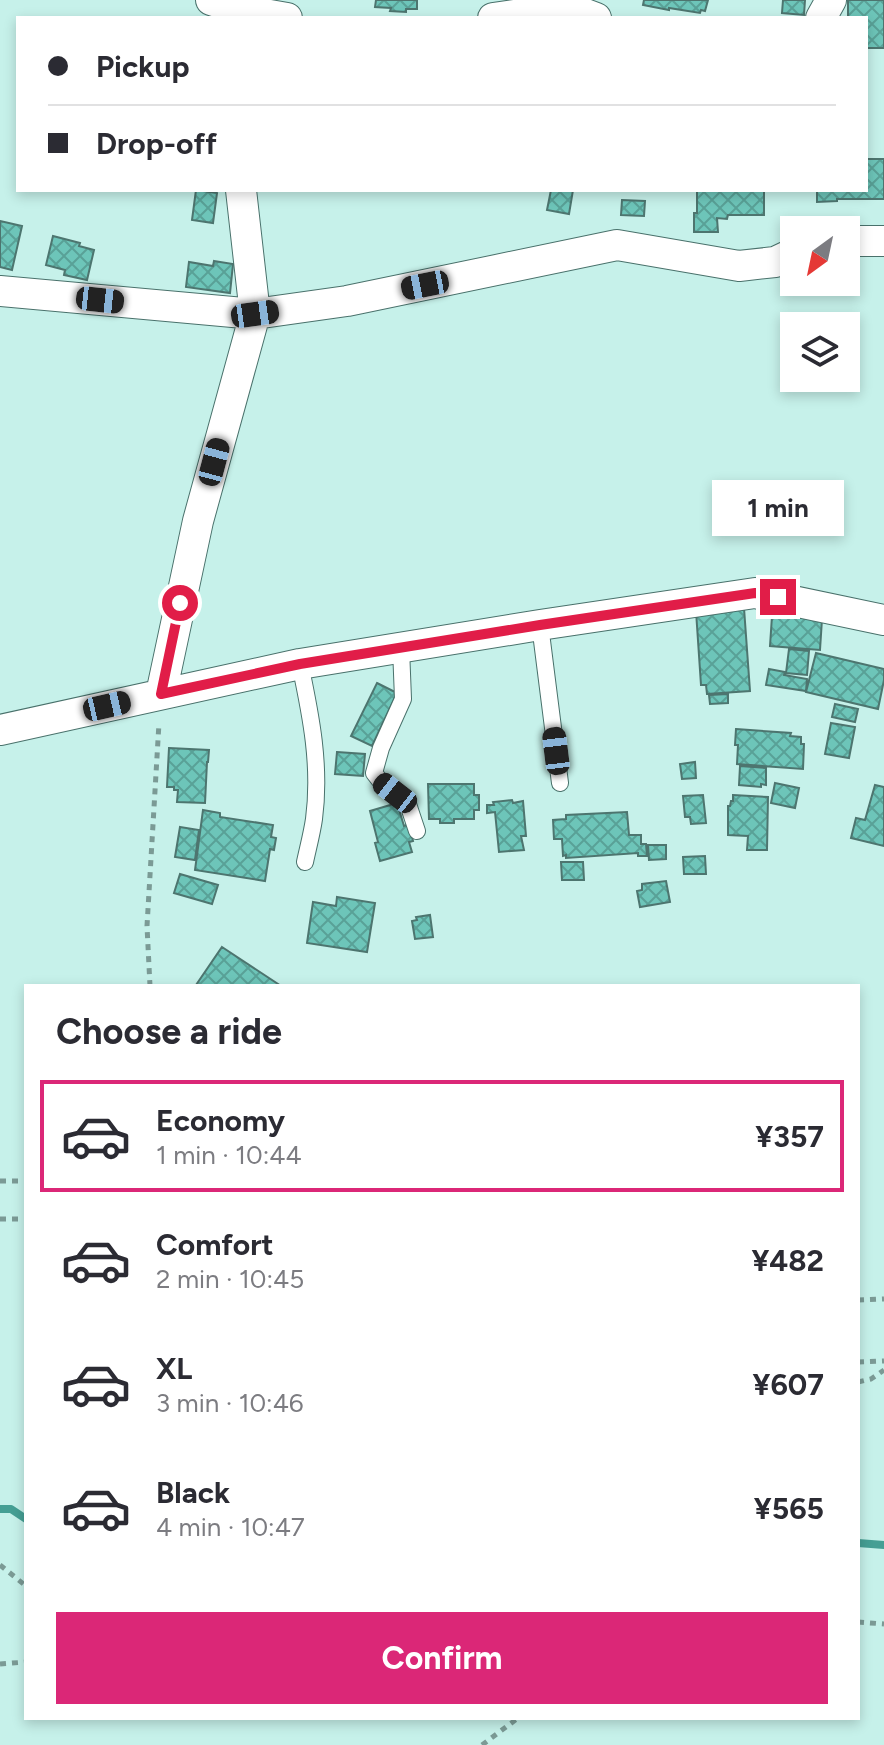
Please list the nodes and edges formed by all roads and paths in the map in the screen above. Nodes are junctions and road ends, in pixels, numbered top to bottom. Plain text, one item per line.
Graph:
1 (211, 0) edge
2 (241, 9) edge
3 (578, 9) edge
4 (277, 16) edge
5 (507, 16) edge
6 (241, 192) edge
7 (860, 241) edge
8 (884, 241) edge
9 (780, 260) edge
10 (0, 291) edge
11 (255, 314) junction
12 (884, 620) edge
13 (540, 625) junction
14 (401, 648) junction
15 (300, 664) junction
16 (161, 694) junction
17 (0, 730) edge
18 (560, 783) dead end
19 (417, 831) dead end
20 (305, 862) dead end
21 (150, 984) edge
22 (0, 1181) edge
23 (24, 1181) edge
24 (0, 1219) edge
25 (24, 1219) edge
26 (884, 1299) edge
27 (860, 1300) edge
28 (884, 1361) edge
29 (860, 1362) edge
30 (884, 1370) edge
31 (860, 1382) edge
32 (0, 1565) edge
33 (24, 1584) edge
34 (860, 1622) edge
35 (884, 1624) edge
36 (24, 1662) edge
37 (0, 1664) edge
38 (515, 1720) edge
39 (482, 1745) edge

1 - 2 street
2 - 4 street
3 - 5 street
6 - 11 street
7 - 8 street
9 - 11 street
10 - 11 street
11 - 16 street
12 - 13 street
13 - 14 street
13 - 18 lane
14 - 15 street
14 - 19 lane
15 - 16 street
15 - 20 lane
16 - 17 street
16 - 21 path
22 - 23 path
24 - 25 path
26 - 27 path
28 - 29 path
30 - 31 path
32 - 33 path
34 - 35 path
36 - 37 path
38 - 39 path

